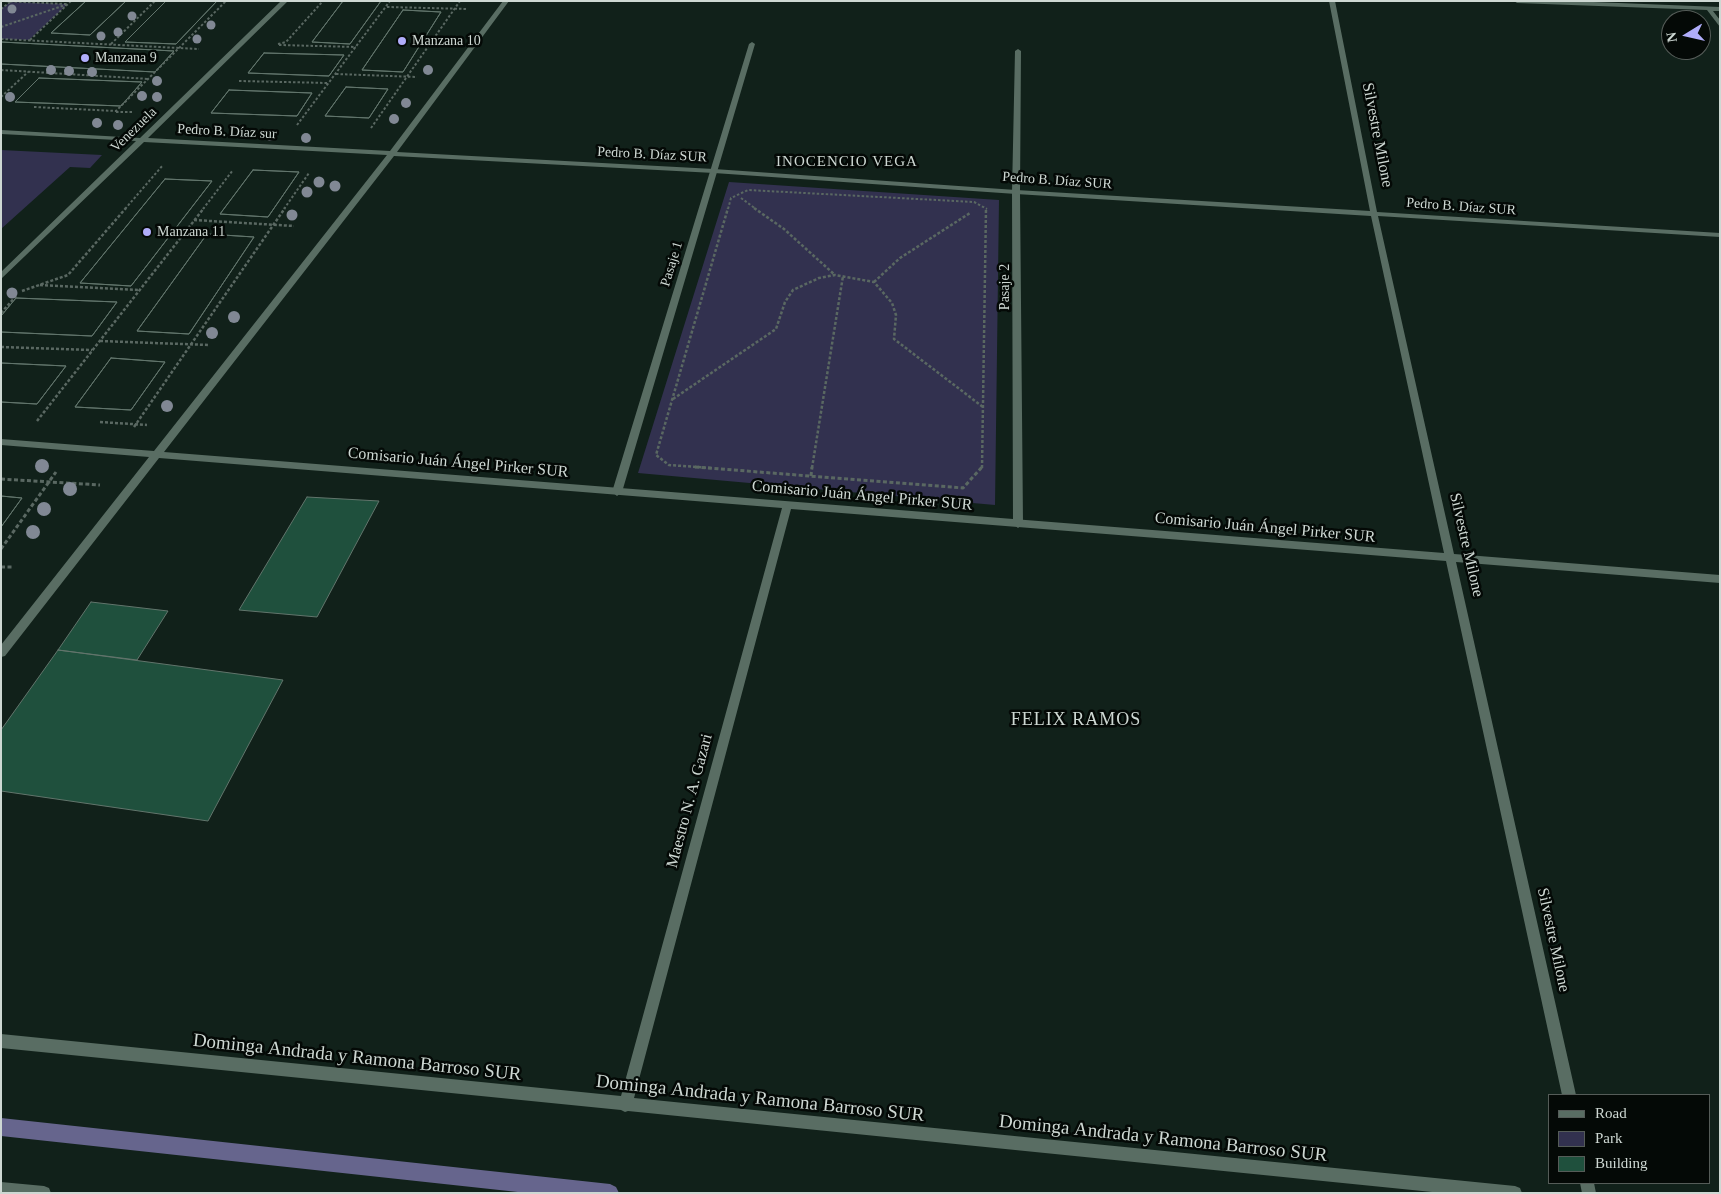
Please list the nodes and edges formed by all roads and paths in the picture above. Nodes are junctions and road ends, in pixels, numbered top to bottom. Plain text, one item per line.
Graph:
1 (72, 1) edge
2 (154, 1) edge
3 (226, 1) edge
4 (285, 1) edge
5 (390, 1) edge
6 (460, 1) edge
7 (506, 1) edge
8 (1332, 1) edge
9 (1517, 1) edge
10 (1, 2) edge
11 (10, 2) edge
12 (68, 4) junction
13 (386, 7) junction
14 (455, 8) junction
15 (1, 9) edge
16 (468, 9) dead end
17 (1709, 9) junction
18 (1720, 10) edge
19 (1720, 25) edge
20 (1, 26) edge
21 (1, 39) edge
22 (29, 40) junction
23 (752, 44) dead end
24 (110, 45) junction
25 (273, 45) dead end
26 (356, 47) junction
27 (179, 48) junction
28 (200, 49) dead end
29 (1018, 51) dead end
30 (1, 70) edge
31 (28, 72) junction
32 (336, 74) junction
33 (407, 77) junction
34 (149, 78) junction
35 (448, 78) junction
36 (204, 80) junction
37 (329, 83) junction
38 (1, 97) edge
39 (30, 107) dead end
40 (1, 132) edge
41 (141, 141) junction
42 (182, 143) junction
43 (251, 146) junction
44 (280, 147) junction
45 (324, 150) junction
46 (354, 151) junction
47 (392, 153) junction
48 (714, 171) junction
49 (1016, 192) junction
50 (737, 195) junction
51 (982, 206) junction
52 (1374, 214) junction
53 (193, 220) junction
54 (274, 224) junction
55 (294, 226) dead end
56 (1720, 235) edge
57 (835, 275) junction
58 (843, 276) junction
59 (1, 277) edge
60 (874, 282) junction
61 (37, 285) junction
62 (140, 290) junction
63 (1, 312) edge
64 (100, 340) junction
65 (189, 345) junction
66 (240, 346) junction
67 (1, 347) edge
68 (92, 350) junction
69 (672, 400) junction
70 (984, 407) junction
71 (1, 442) edge
72 (20, 443) junction
73 (74, 447) junction
74 (118, 450) junction
75 (157, 453) junction
76 (811, 476) junction
77 (1, 479) edge
78 (49, 482) junction
79 (130, 487) junction
80 (617, 492) junction
81 (787, 505) junction
82 (1018, 524) junction
83 (1, 549) edge
84 (1452, 558) junction
85 (1, 567) edge
86 (13, 567) dead end
87 (1720, 579) edge
88 (1, 653) edge
89 (1, 1041) edge
90 (1568, 1094) edge
91 (625, 1105) junction
92 (1, 1188) edge
93 (44, 1193) edge
94 (1515, 1193) edge

1 - 12 path
2 - 24 path
3 - 27 path
4 - 36 street, Venezuela
5 - 13 path
6 - 14 path
7 - 35 street
8 - 52 street, Silvestre Milone
9 - 17 street
10 - 11 path
11 - 12 path
11 - 15 path
12 - 20 path
12 - 22 path
13 - 14 path
13 - 26 path
14 - 16 path
14 - 33 path
17 - 18 street
17 - 19 street
21 - 22 path
22 - 24 path
23 - 48 street, Pasaje 1
24 - 27 path
25 - 26 path
26 - 32 path
27 - 28 path
27 - 34 path
29 - 49 street, Pasaje 2
30 - 31 path
31 - 34 path
31 - 38 path
32 - 33 path
32 - 37 path
33 - 35 path
33 - 46 path
34 - 39 path
35 - 47 street
36 - 37 path
36 - 41 street, Venezuela
37 - 44 path
40 - 41 street, Pedro B. Díaz sur
41 - 42 street, Pedro B. Díaz sur
41 - 59 street, Venezuela
42 - 43 street, Pedro B. Díaz sur
42 - 61 path
43 - 44 street, Pedro B. Díaz sur
43 - 53 path
44 - 45 street, Pedro B. Díaz sur
45 - 46 street, Pedro B. Díaz sur
45 - 54 path
46 - 47 street, Pedro B. Díaz sur
47 - 48 street, Pedro B. Díaz SUR
47 - 66 street
48 - 49 street, Pedro B. Díaz SUR
48 - 80 street, Pasaje 1
49 - 52 street, Pedro B. Díaz SUR
49 - 82 street, Pasaje 2
50 - 51 path
50 - 57 path
50 - 69 path
51 - 60 path
51 - 70 path
52 - 56 street, Pedro B. Díaz SUR
52 - 84 street, Silvestre Milone
53 - 54 path
53 - 62 path
54 - 55 path
54 - 65 path
57 - 58 path
57 - 69 path
58 - 60 path
58 - 76 path
60 - 70 path
61 - 62 path
61 - 63 path
62 - 64 path
64 - 65 path
64 - 68 path
65 - 66 path
65 - 74 path
66 - 75 street
67 - 68 path
68 - 72 path
69 - 76 path
70 - 76 path
71 - 72 street, Comisario Juán Ángel Pirker SUR
72 - 73 street, Comisario Juán Ángel Pirker SUR
73 - 74 street, Comisario Juán Ángel Pirker SUR
73 - 78 path
74 - 75 street, Comisario Juán Ángel Pirker SUR
75 - 79 street
75 - 80 street, Comisario Juán Ángel Pirker SUR
77 - 78 path
78 - 79 path
78 - 83 path
79 - 88 street
80 - 81 street, Comisario Juán Ángel Pirker SUR
81 - 82 street, Comisario Juán Ángel Pirker SUR
81 - 91 street, Maestro N. A. Gazari
82 - 84 street, Comisario Juán Ángel Pirker SUR
84 - 87 street, Comisario Juán Ángel Pirker SUR
84 - 90 street, Silvestre Milone
85 - 86 path
89 - 91 street, Dominga Andrada y Ramona Barroso SUR
91 - 94 street, Dominga Andrada y Ramona Barroso SUR
92 - 93 street

